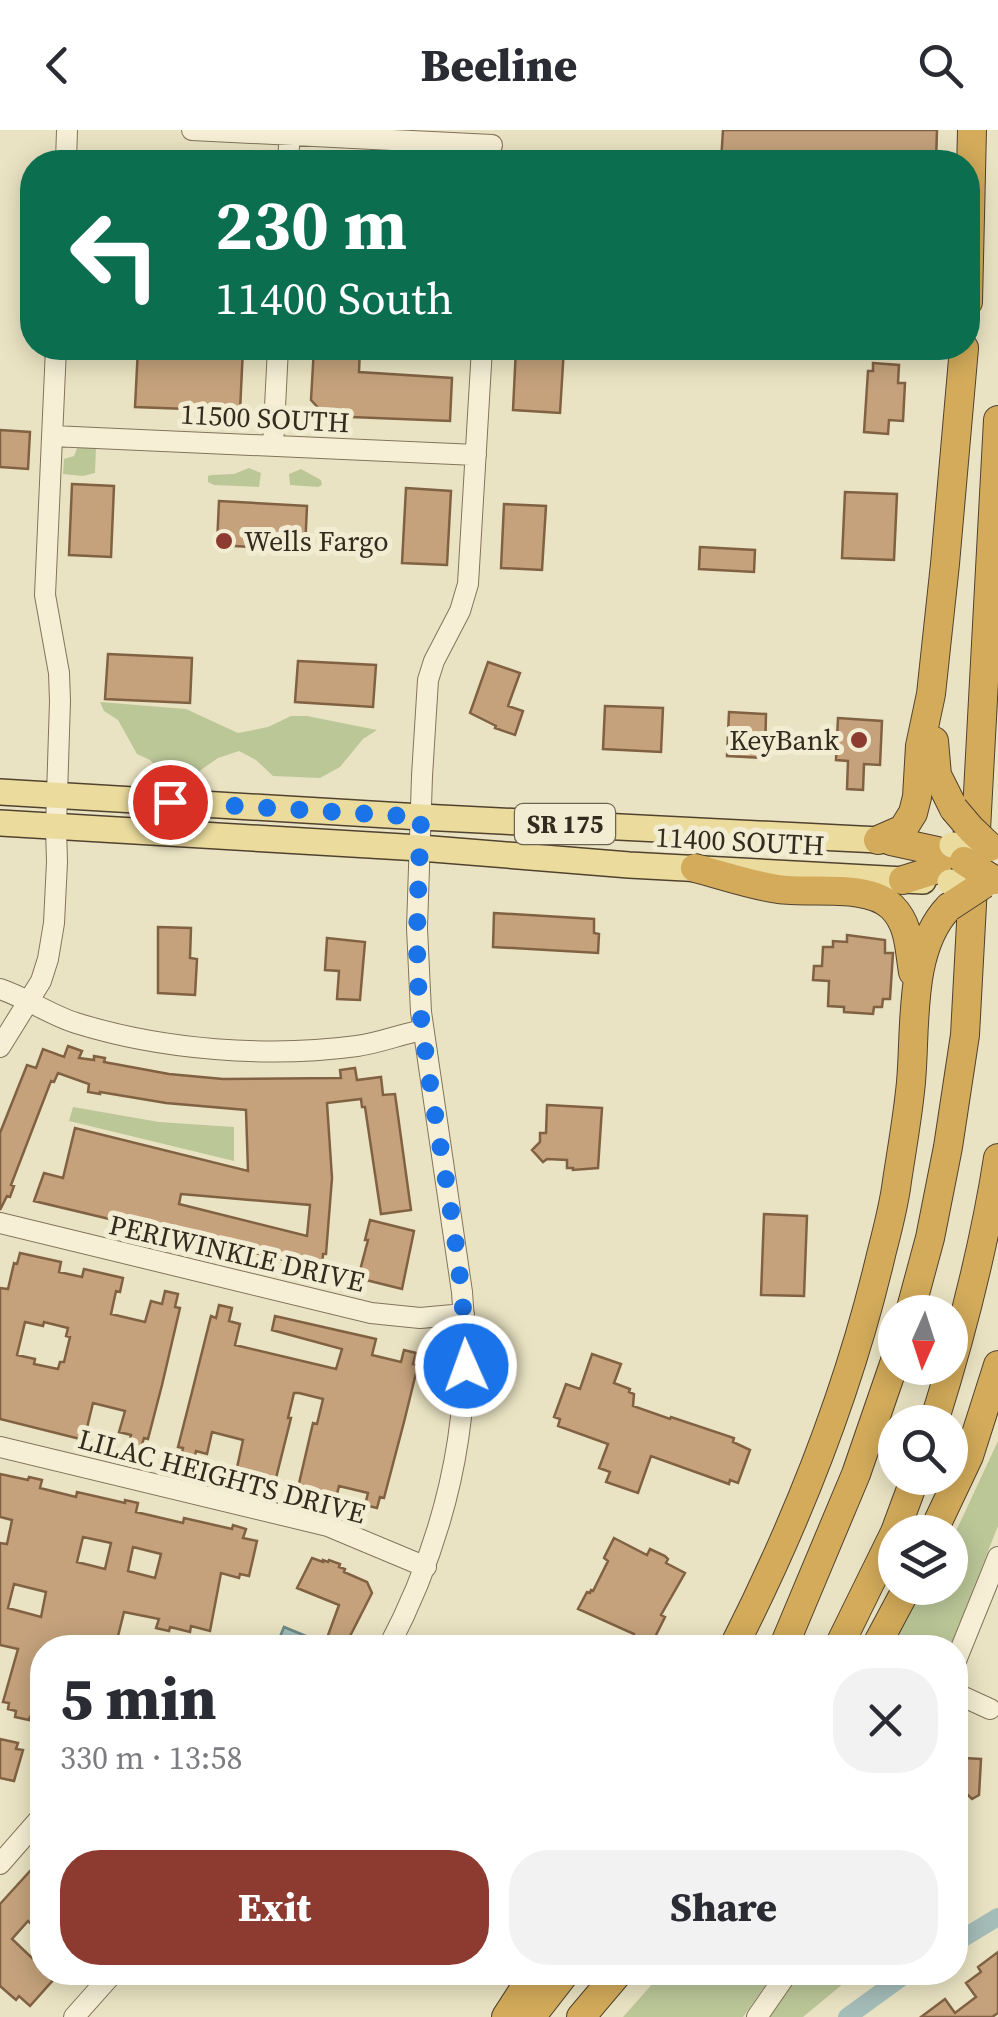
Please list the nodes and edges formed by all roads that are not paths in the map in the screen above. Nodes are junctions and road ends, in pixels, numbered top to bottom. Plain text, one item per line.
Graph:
1 (192, 130) edge
2 (289, 132) edge
3 (492, 146) edge
4 (55, 360) edge
5 (277, 360) edge
6 (481, 360) edge
7 (963, 360) edge
8 (998, 420) edge
9 (52, 436) junction
10 (273, 446) junction
11 (476, 456) junction
12 (931, 694) junction
13 (0, 792) edge
14 (57, 795) junction
15 (421, 817) junction
16 (0, 823) edge
17 (56, 827) junction
18 (884, 840) junction
19 (420, 848) junction
20 (995, 866) edge
21 (695, 868) junction
22 (953, 870) junction
23 (903, 880) joint
24 (0, 988) edge
25 (917, 995) junction
26 (28, 1000) junction
27 (423, 1030) junction
28 (0, 1047) edge
29 (998, 1158) edge
30 (0, 1223) edge
31 (915, 1295) edge
32 (464, 1314) junction
33 (998, 1365) edge
34 (887, 1385) edge
35 (939, 1405) edge
36 (0, 1447) edge
37 (909, 1495) edge
38 (941, 1515) edge
39 (998, 1558) edge
40 (426, 1567) junction
41 (898, 1605) edge
42 (395, 1635) edge
43 (739, 1635) edge
44 (790, 1635) edge
45 (844, 1635) edge
46 (882, 1635) edge
47 (966, 1635) edge
48 (968, 1700) edge
49 (990, 1709) dead end
50 (30, 1830) edge
51 (0, 1864) edge
52 (102, 1985) edge
53 (527, 1985) edge
54 (556, 1985) edge
55 (608, 1985) edge
56 (779, 1985) edge
57 (74, 2017) edge
58 (506, 2017) edge
59 (531, 2017) edge
60 (580, 2017) edge
61 (757, 2017) edge

1 - 2 street
2 - 3 street
4 - 9 street
5 - 10 street
6 - 11 street
7 - 12 highway
8 - 31 highway
9 - 10 street, 11500 SOUTH
9 - 14 street
10 - 11 street, 11500 SOUTH
11 - 15 street
12 - 18 highway
12 - 20 highway, bridge
13 - 14 main road, 11400 SOUTH / SR 175
14 - 15 main road, 11400 SOUTH / SR 175
14 - 17 street
15 - 18 main road, 11400 SOUTH / SR 175
15 - 19 street
16 - 17 main road, 11400 SOUTH / SR 175
17 - 19 main road, 11400 SOUTH / SR 175
17 - 26 street
18 - 22 highway
19 - 21 main road, 11400 SOUTH / SR 175
19 - 27 street
20 - 22 highway, bridge
20 - 22 highway, bridge
21 - 23 main road, 11400 SOUTH / SR 175
21 - 25 highway
22 - 23 highway
22 - 25 highway
24 - 26 street
25 - 43 highway
26 - 27 street
26 - 28 street
27 - 32 street
29 - 35 highway
30 - 32 street, PERIWINKLE DRIVE
32 - 40 street
33 - 38 highway
34 - 44 highway
36 - 40 street, LILAC HEIGHTS DRIVE
37 - 45 highway
39 - 47 street
40 - 42 street
41 - 46 highway
48 - 49 street
50 - 51 street
52 - 57 street
53 - 58 highway
54 - 59 highway
55 - 60 highway
56 - 61 street

